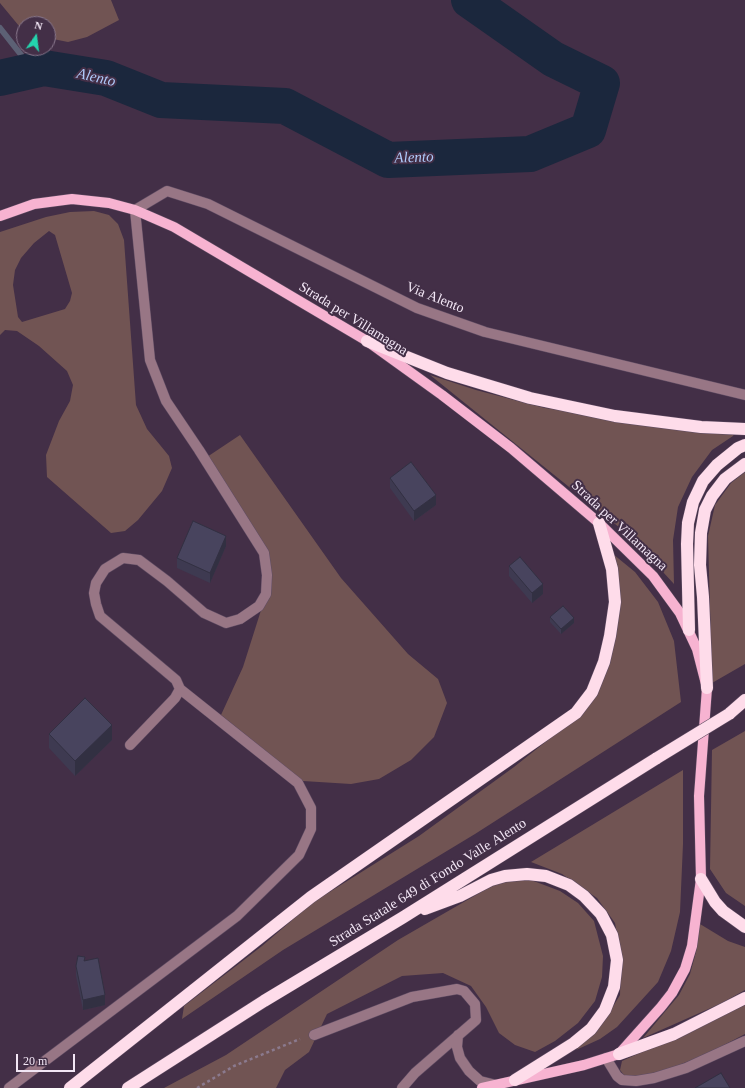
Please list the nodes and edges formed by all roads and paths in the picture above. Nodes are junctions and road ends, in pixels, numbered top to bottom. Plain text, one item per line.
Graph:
1 (135, 210) junction
2 (0, 216) edge
3 (367, 341) junction
4 (745, 395) edge
5 (745, 430) edge
6 (745, 445) edge
7 (745, 464) edge
8 (599, 523) junction
9 (689, 630) junction
10 (707, 688) junction
11 (180, 689) junction
12 (745, 700) edge
13 (745, 704) edge
14 (745, 711) edge
15 (729, 714) junction
16 (130, 745) dead end
17 (701, 879) junction
18 (402, 918) junction
19 (745, 926) edge
20 (745, 998) edge
21 (314, 1035) joint
22 (458, 1035) junction
23 (745, 1041) edge
24 (619, 1054) junction
25 (606, 1058) junction
26 (515, 1080) junction
27 (496, 1085) junction
28 (10, 1088) edge
29 (70, 1088) edge
30 (128, 1088) edge
31 (198, 1088) edge
32 (402, 1088) edge
33 (482, 1088) edge

1 - 2 main road, Strada per Villamagna
1 - 3 main road, Strada per Villamagna
1 - 4 street, Via Alento
1 - 11 street
3 - 5 highway
3 - 8 main road, Strada per Villamagna
6 - 9 highway
7 - 10 highway
8 - 9 main road, Strada per Villamagna
8 - 29 highway
9 - 10 main road, Strada per Villamagna
10 - 17 main road, Strada per Villamagna
11 - 16 street
11 - 28 street
12 - 15 highway
13 - 15 highway, Strada Statale 649 di Fondo Valle Alento
14 - 15 highway
15 - 18 highway, Strada Statale 649 di Fondo Valle Alento, bridge
17 - 19 highway
17 - 24 main road, Strada per Villamagna
18 - 26 highway
18 - 30 highway, Strada Statale 649 di Fondo Valle Alento
20 - 24 highway
21 - 22 street
21 - 31 path
22 - 27 street
22 - 32 street
23 - 25 street
24 - 25 main road
25 - 26 main road
26 - 27 main road
27 - 33 main road

